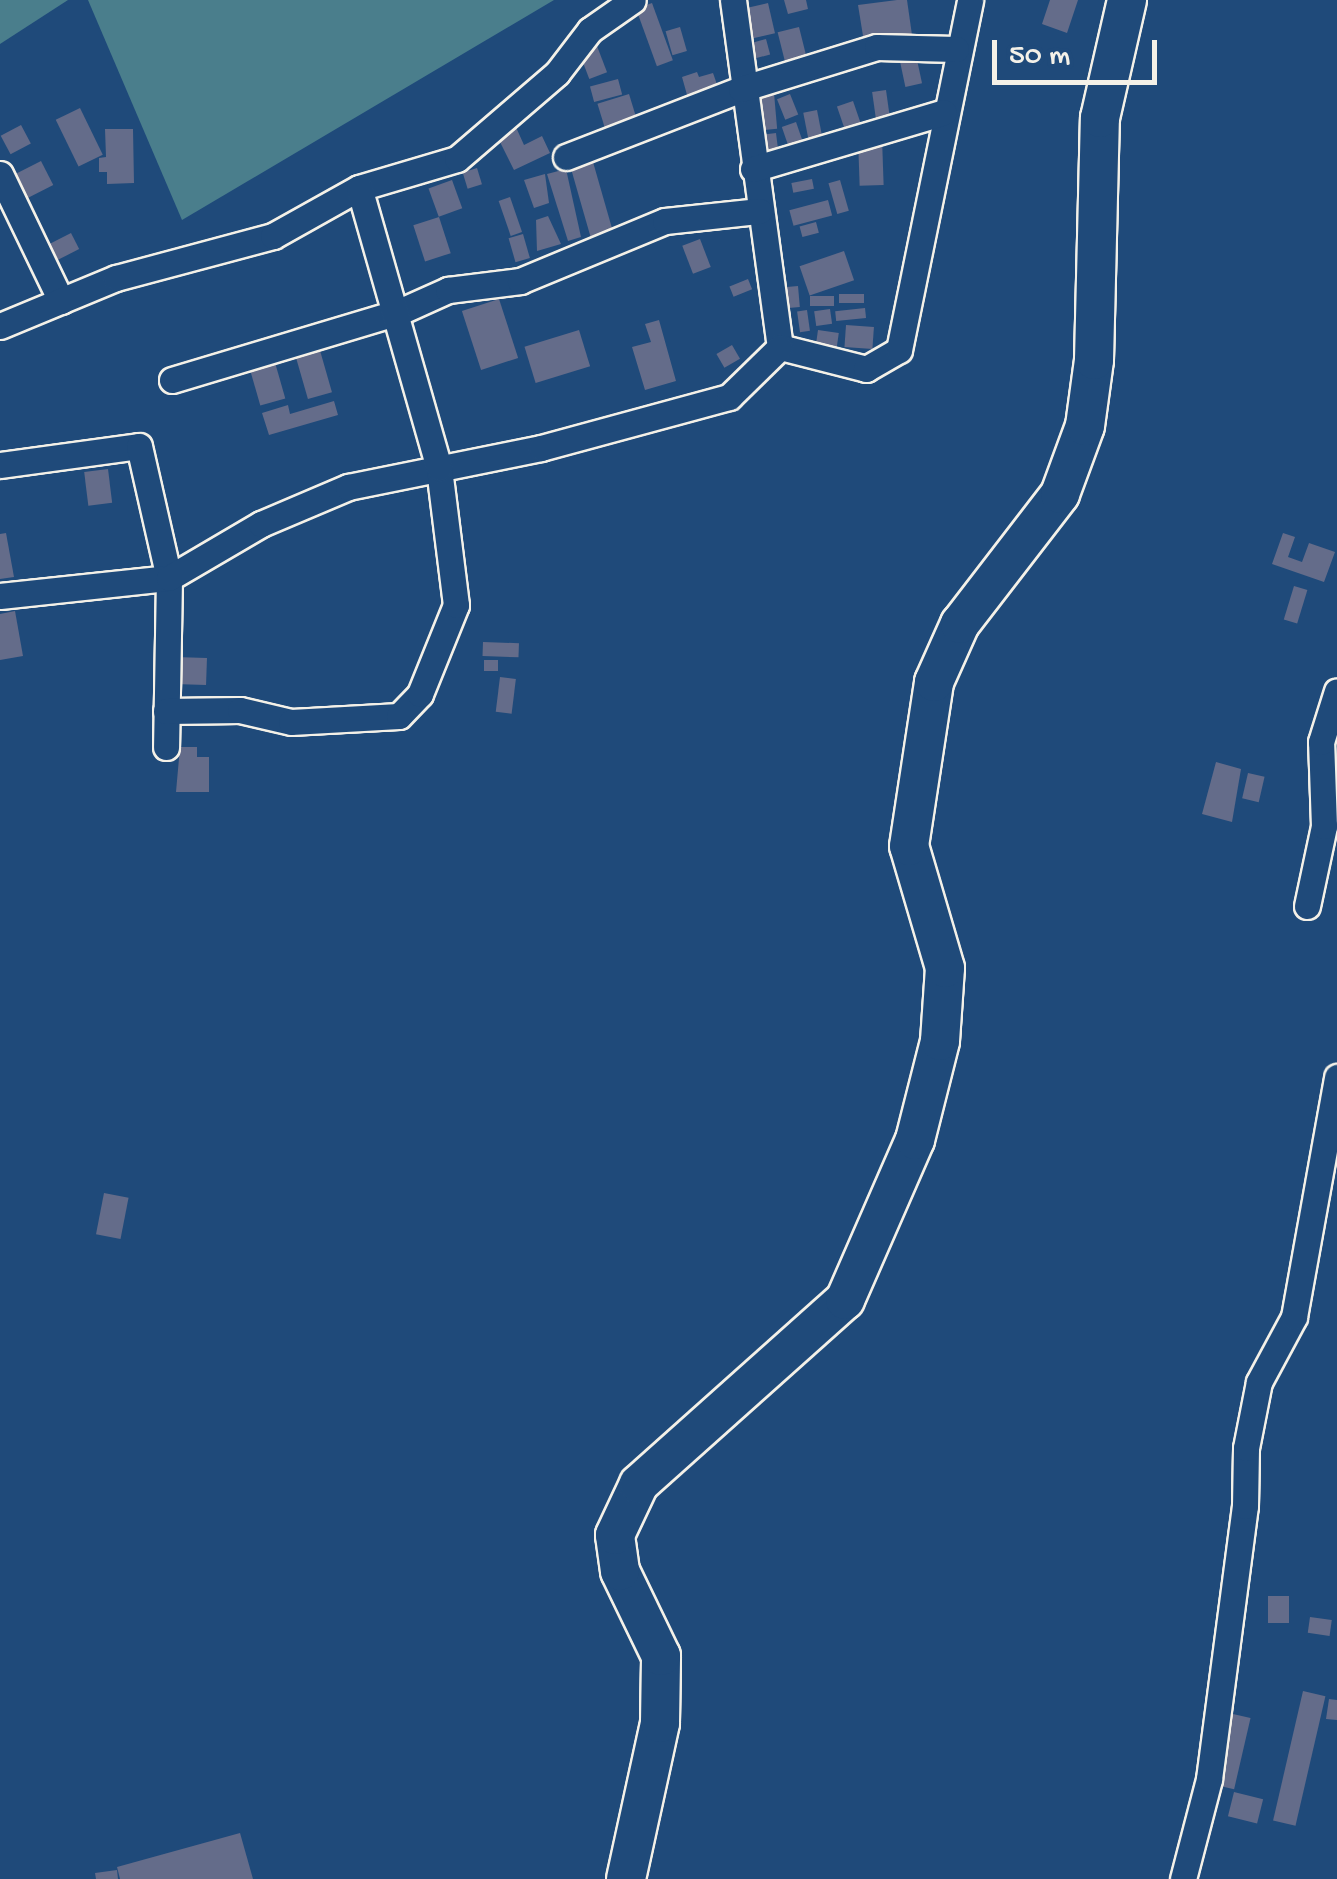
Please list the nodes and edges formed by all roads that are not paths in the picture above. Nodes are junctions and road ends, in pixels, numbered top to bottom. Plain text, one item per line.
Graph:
1 (633, 0) edge
2 (733, 0) edge
3 (970, 0) edge
4 (1127, 0) edge
5 (956, 48) junction
6 (741, 88) junction
7 (944, 112) junction
8 (566, 157) dead end
9 (753, 169) junction
10 (0, 174) edge
11 (359, 188) junction
12 (759, 211) junction
13 (60, 300) junction
14 (399, 312) junction
15 (0, 326) edge
16 (780, 347) junction
17 (172, 380) dead end
18 (0, 465) edge
19 (439, 468) junction
20 (169, 578) junction
21 (0, 596) edge
22 (1337, 691) edge
23 (166, 711) junction
24 (166, 747) dead end
25 (1307, 906) dead end
26 (1337, 1077) edge
27 (626, 1879) edge
28 (1183, 1879) edge

1 - 11 street
2 - 6 street
3 - 5 street
4 - 27 highway
5 - 6 street
5 - 7 street
6 - 8 street
6 - 9 street
7 - 9 street
7 - 16 street
9 - 12 street
10 - 13 street
11 - 13 street
11 - 14 street
12 - 14 street
12 - 16 street
13 - 15 street
14 - 17 street
14 - 19 street
16 - 19 street
18 - 20 street
19 - 20 street
19 - 23 street
20 - 21 street
20 - 23 street
22 - 25 street
23 - 24 street
26 - 28 street

